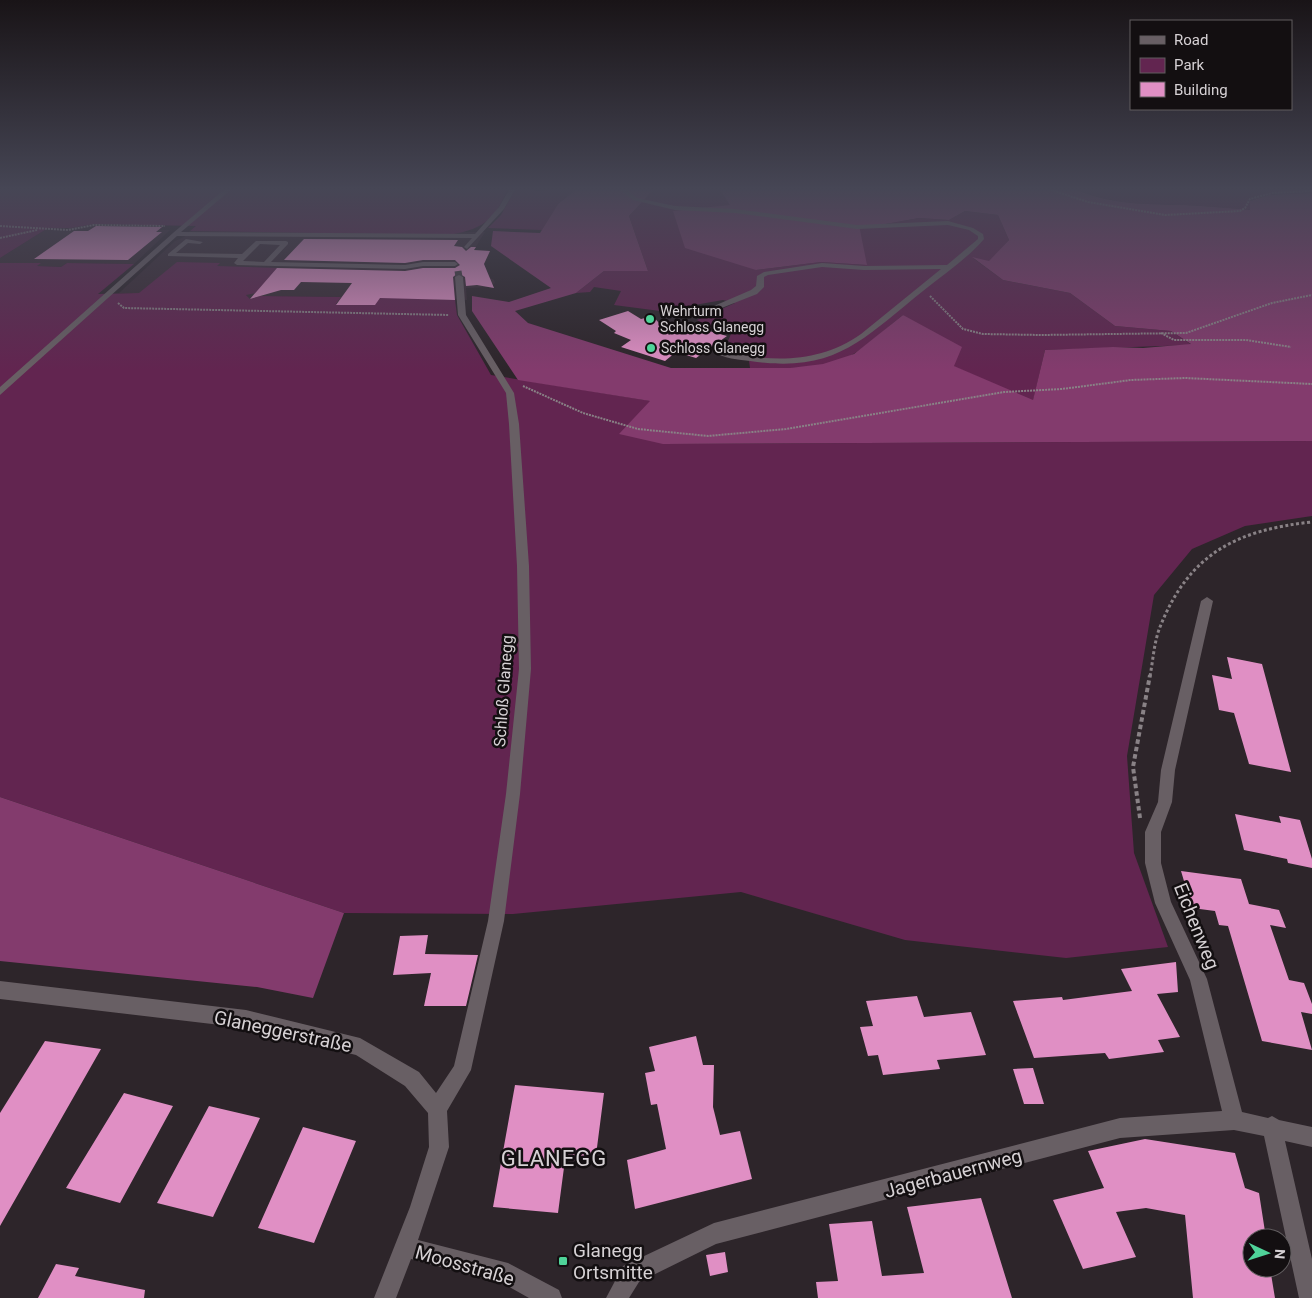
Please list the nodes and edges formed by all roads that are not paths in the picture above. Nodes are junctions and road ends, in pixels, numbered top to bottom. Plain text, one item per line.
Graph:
1 (159, 249) edge
2 (177, 249) edge
3 (251, 249) edge
4 (280, 249) edge
5 (971, 249) edge
6 (243, 256) junction
7 (266, 263) junction
8 (949, 267) junction
9 (711, 309) dead end
10 (718, 352) dead end
11 (0, 392) edge
12 (1207, 601) dead end
13 (0, 990) edge
14 (437, 1109) junction
15 (1234, 1120) junction
16 (1272, 1126) junction
17 (1312, 1137) edge
18 (405, 1247) junction
19 (386, 1298) edge
20 (552, 1298) edge
21 (617, 1298) edge
22 (1310, 1298) edge

1 - 11 street
2 - 6 street
3 - 6 street
4 - 7 street
5 - 8 street
6 - 7 street
7 - 14 street, Schloß Glanegg
8 - 9 street
8 - 10 street
12 - 15 street, Eichenweg
13 - 14 street, Glaneggerstraße
14 - 18 street
15 - 16 street, Jagerbauernweg
15 - 21 street, Jagerbauernweg
16 - 17 street, Jagerbauernweg
16 - 22 street
18 - 19 street
18 - 20 street, Moosstraße

